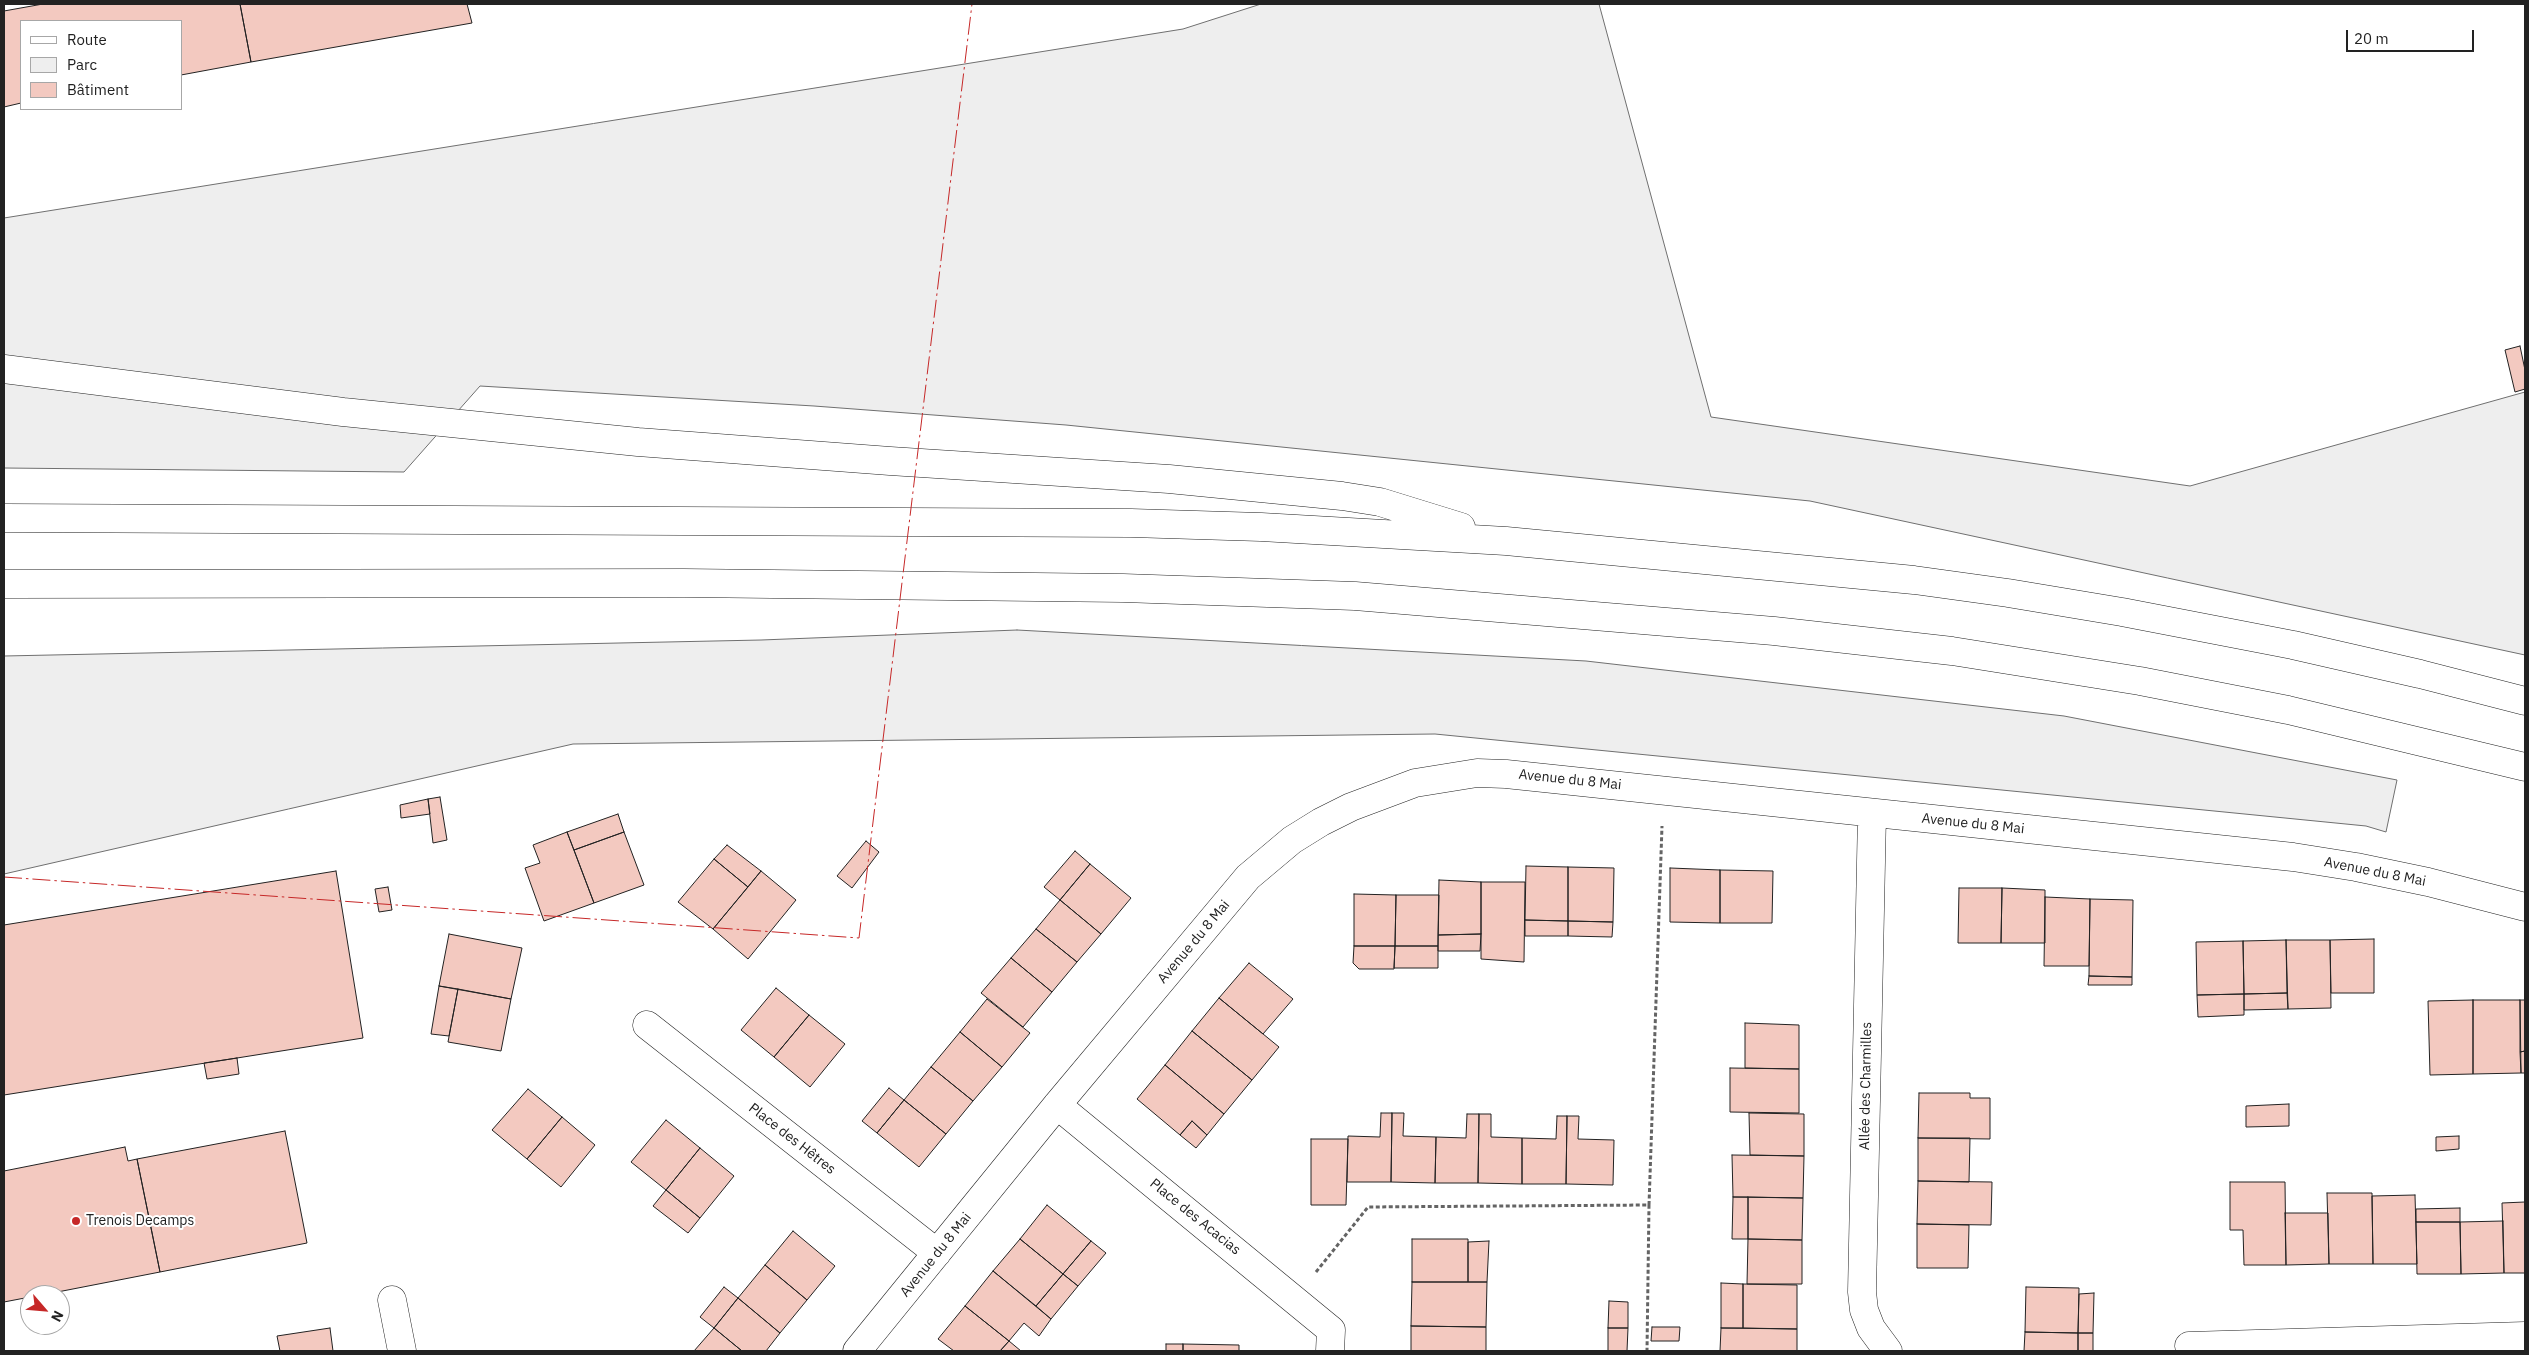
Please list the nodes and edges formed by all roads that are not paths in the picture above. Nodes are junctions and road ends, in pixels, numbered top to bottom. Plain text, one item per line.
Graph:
1 (4, 369) edge
2 (4, 518) edge
3 (1506, 541) junction
4 (4, 584) edge
5 (2525, 701) edge
6 (2525, 767) edge
7 (1872, 814) junction
8 (2525, 908) edge
9 (646, 1025) dead end
10 (1057, 1105) junction
11 (937, 1253) junction
12 (392, 1300) dead end
13 (2525, 1336) edge
14 (1330, 1341) edge
15 (2189, 1346) dead end
16 (402, 1351) edge
17 (857, 1351) edge
18 (1888, 1351) edge

1 - 3 main road
2 - 3 main road
3 - 5 main road
4 - 6 main road
7 - 8 main road, Avenue du 8 Mai
7 - 10 main road, Avenue du 8 Mai
7 - 18 main road, Allée des Charmilles
9 - 11 main road, Place des Hêtres
10 - 11 main road, Avenue du 8 Mai
10 - 14 main road, Place des Acacias
11 - 17 main road, Avenue du 8 Mai
12 - 16 main road
13 - 15 main road

